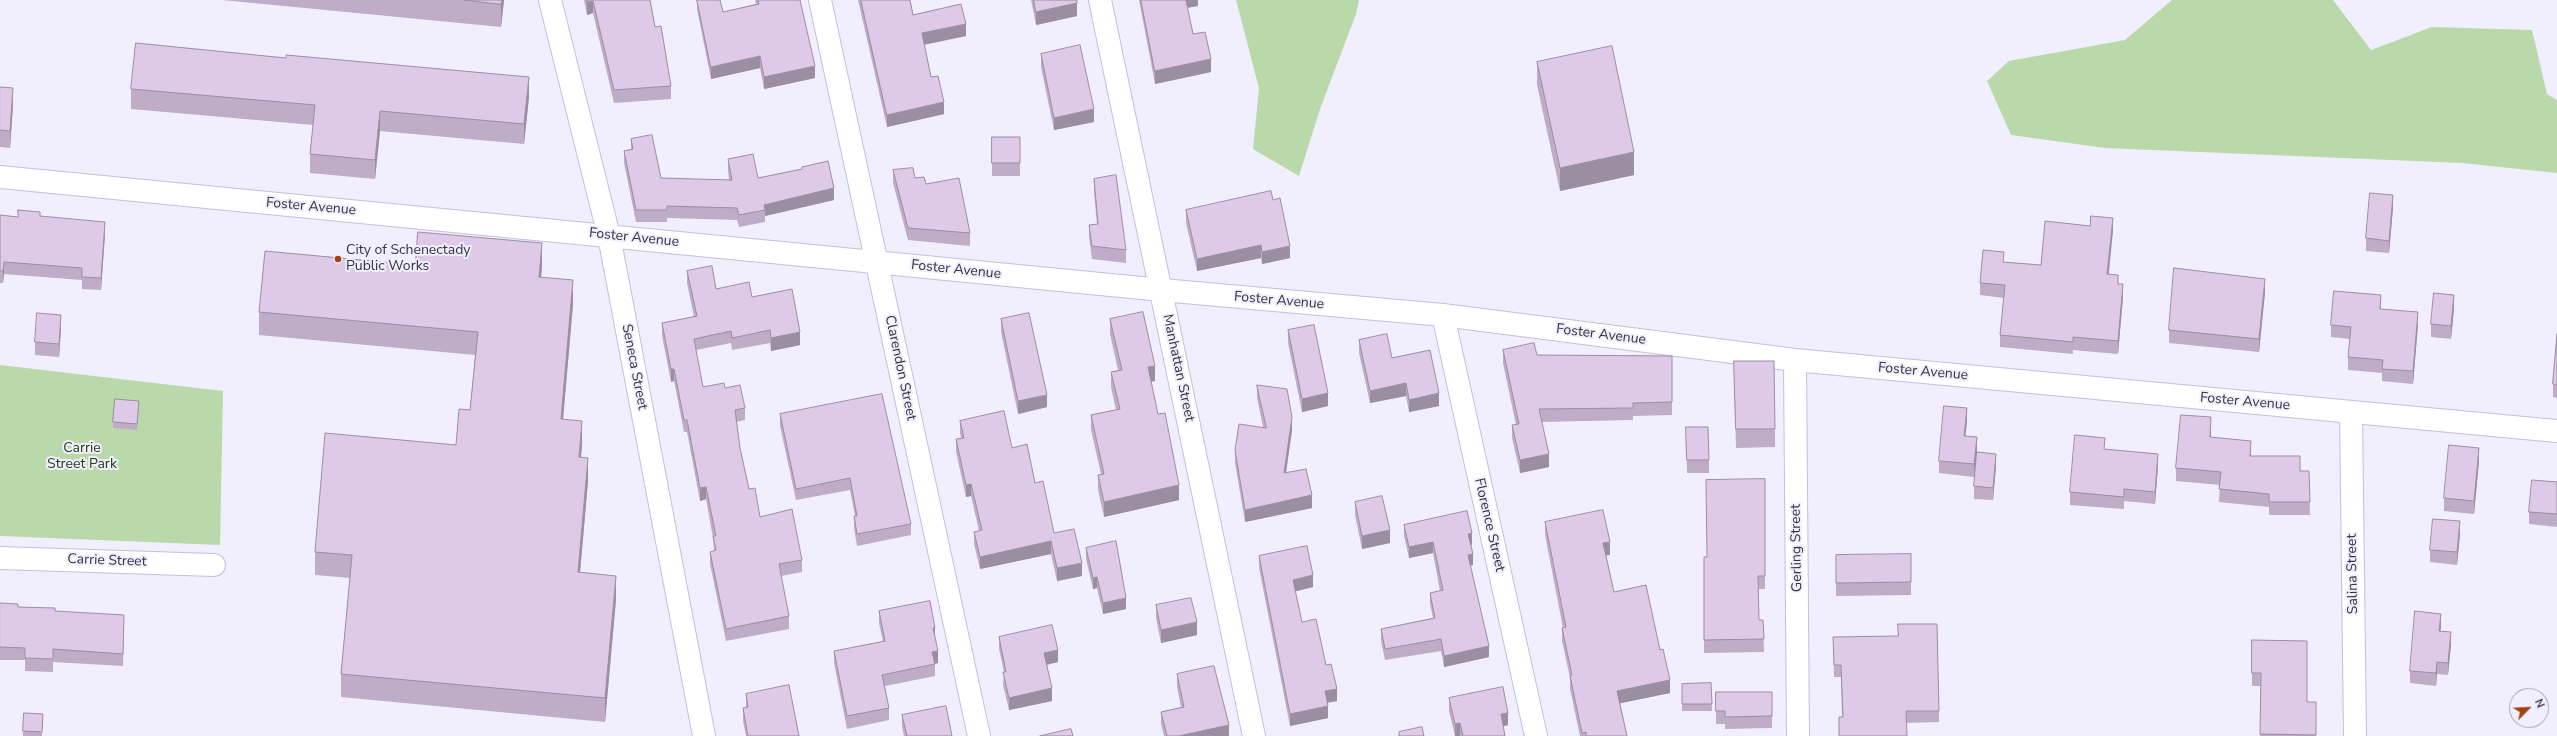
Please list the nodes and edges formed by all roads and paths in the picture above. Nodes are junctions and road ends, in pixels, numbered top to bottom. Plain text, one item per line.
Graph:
1 (550, 0) edge
2 (820, 0) edge
3 (1100, 0) edge
4 (0, 177) edge
5 (608, 236) junction
6 (877, 263) junction
7 (1162, 290) junction
8 (1442, 315) junction
9 (1795, 360) junction
10 (2351, 412) junction
11 (2557, 431) edge
12 (0, 558) edge
13 (214, 565) dead end
14 (704, 736) edge
15 (979, 736) edge
16 (1254, 736) edge
17 (1536, 736) edge
18 (1798, 736) edge
19 (2355, 736) edge

1 - 5 street, Seneca Street
2 - 6 street, Clarendon Street
3 - 7 street, Manhattan Street
4 - 5 street, Foster Avenue
5 - 6 street, Foster Avenue
5 - 14 street, Seneca Street
6 - 7 street, Foster Avenue
6 - 15 street, Clarendon Street
7 - 8 street, Foster Avenue
7 - 16 street, Manhattan Street
8 - 9 street, Foster Avenue
8 - 17 street, Florence Street
9 - 10 street, Foster Avenue
9 - 18 street, Gerling Street
10 - 11 street, Foster Avenue
10 - 19 street, Salina Street
12 - 13 street, Carrie Street

